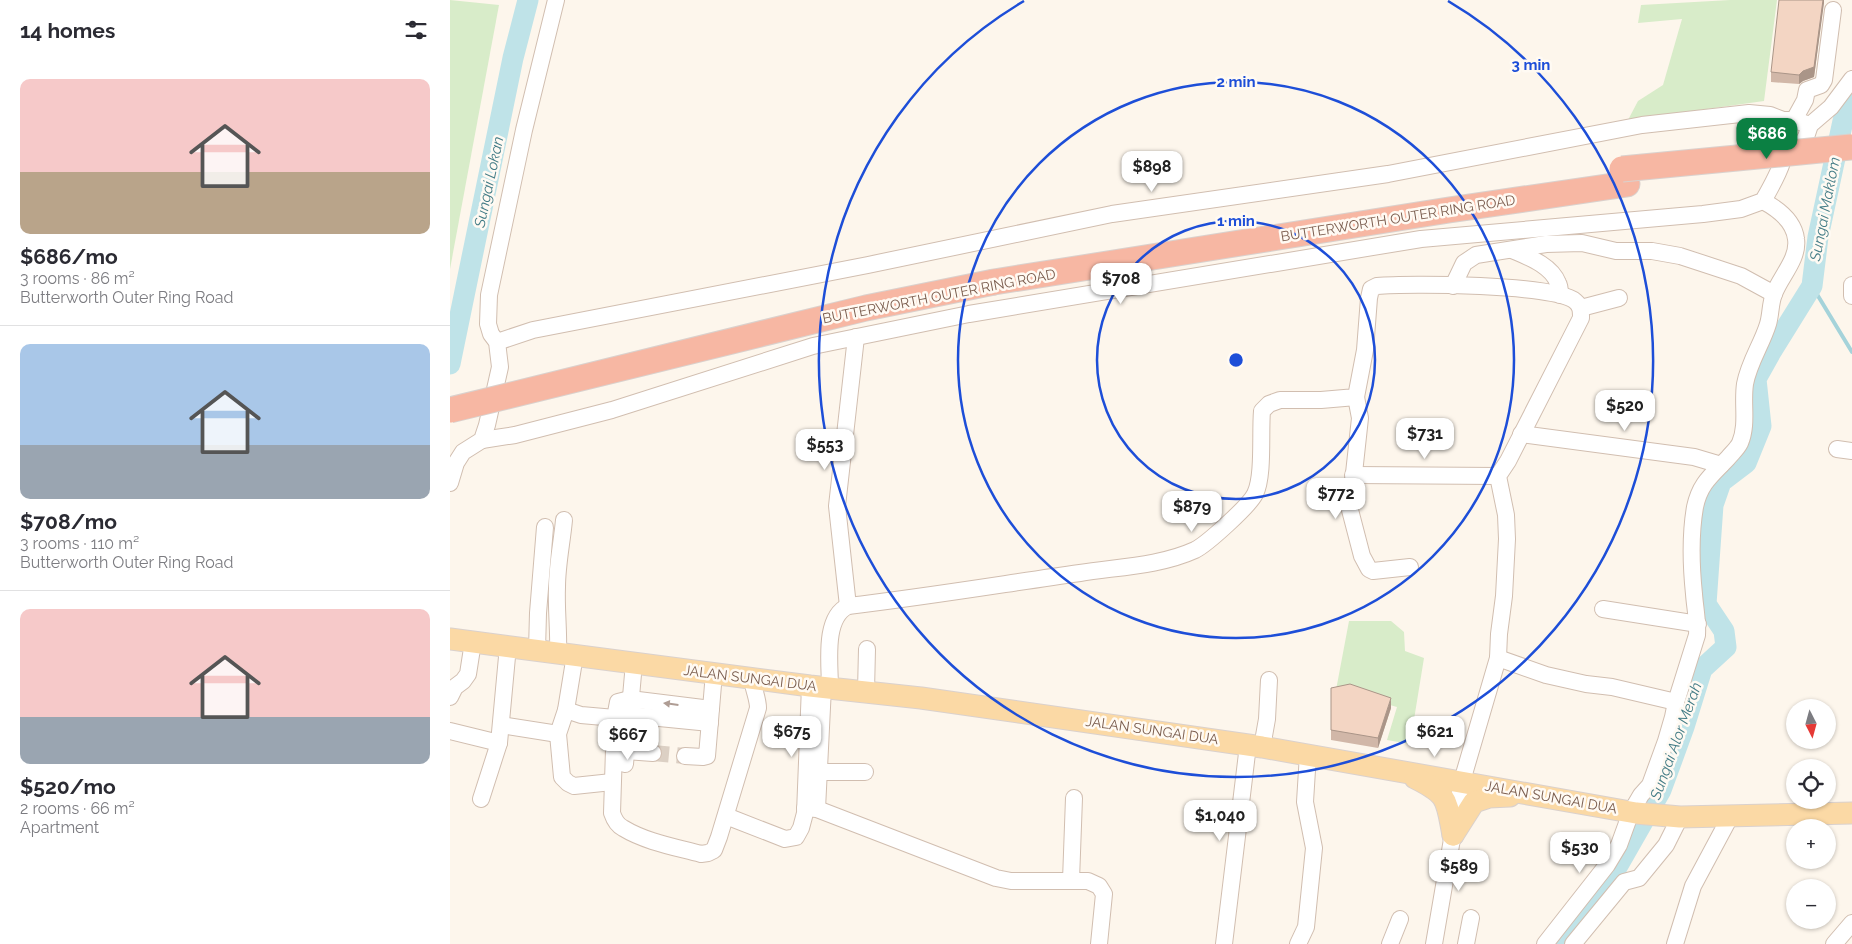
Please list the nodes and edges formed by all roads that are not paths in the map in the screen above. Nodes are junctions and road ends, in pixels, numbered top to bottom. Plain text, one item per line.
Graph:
1 (556, 0) edge
2 (1833, 10) dead end
3 (1852, 79) edge
4 (1789, 120) junction
5 (1810, 126) junction
6 (1852, 147) edge
7 (1784, 162) junction
8 (1852, 164) edge
9 (1624, 177) junction
10 (1763, 201) junction
11 (1512, 250) junction
12 (993, 275) junction
13 (1852, 285) edge
14 (1453, 286) junction
15 (1774, 294) junction
16 (1560, 295) junction
17 (1852, 296) edge
18 (1619, 298) dead end
19 (1581, 308) junction
20 (856, 336) junction
21 (497, 342) junction
22 (450, 394) edge
23 (1356, 397) junction
24 (450, 410) edge
25 (1521, 434) junction
26 (482, 440) junction
27 (1721, 465) junction
28 (1353, 475) junction
29 (1498, 476) junction
30 (450, 483) edge
31 (564, 520) dead end
32 (545, 527) dead end
33 (1410, 567) dead end
34 (848, 606) junction
35 (1604, 609) dead end
36 (1698, 624) junction
37 (450, 639) edge
38 (474, 642) junction
39 (508, 646) junction
40 (867, 649) dead end
41 (557, 653) junction
42 (1498, 658) junction
43 (634, 663) junction
44 (714, 673) junction
45 (752, 678) junction
46 (1269, 680) dead end
47 (821, 687) junction
48 (866, 691) junction
49 (450, 697) edge
50 (1676, 702) junction
51 (566, 710) junction
52 (625, 711) junction
53 (711, 716) junction
54 (501, 725) junction
55 (450, 731) edge
56 (558, 734) junction
57 (499, 743) junction
58 (1255, 746) junction
59 (653, 753) tunnel mouth
60 (1308, 754) junction
61 (685, 756) tunnel mouth
62 (1402, 771) junction
63 (819, 772) junction
64 (865, 772) dead end
65 (1462, 781) junction
66 (612, 782) junction
67 (1535, 794) junction
68 (1074, 798) dead end
69 (482, 799) dead end
70 (811, 808) junction
71 (1633, 812) junction
72 (1852, 813) edge
73 (726, 816) junction
74 (1676, 817) junction
75 (1730, 817) junction
76 (1453, 835) junction
77 (1071, 880) junction
78 (1471, 918) dead end
79 (1400, 919) dead end
80 (1852, 923) edge
81 (1099, 944) edge
82 (1224, 944) edge
83 (1298, 944) edge
84 (1390, 944) edge
85 (1434, 944) edge
86 (1466, 944) edge
87 (1545, 944) edge
88 (1573, 944) edge
89 (1675, 944) edge
90 (1834, 944) edge

1 - 21 street
2 - 4 street
3 - 5 street
4 - 5 street
4 - 7 street
4 - 21 street
5 - 7 street
6 - 9 highway, BUTTERWORTH OUTER RING ROAD, bridge
7 - 10 street
8 - 9 highway, BUTTERWORTH OUTER RING ROAD
9 - 12 highway, BUTTERWORTH OUTER RING ROAD
10 - 15 street
10 - 20 street
11 - 14 street
11 - 15 street
11 - 16 street
12 - 22 highway, BUTTERWORTH OUTER RING ROAD
12 - 24 highway, BUTTERWORTH OUTER RING ROAD, bridge
13 - 17 street
14 - 16 street
14 - 23 street
15 - 27 street
16 - 19 street
18 - 19 street
19 - 25 street
20 - 26 street
20 - 34 street
21 - 26 street
23 - 28 street
23 - 34 street
25 - 27 street
25 - 29 street
26 - 30 street
27 - 36 street
28 - 29 street
28 - 33 street
29 - 42 street
31 - 41 street
32 - 41 street
34 - 47 street
35 - 36 street
36 - 50 street
37 - 38 main road, JALAN SUNGAI DUA
38 - 39 main road, JALAN SUNGAI DUA
38 - 49 street
39 - 41 main road, JALAN SUNGAI DUA
39 - 54 street
40 - 48 street
41 - 43 main road, JALAN SUNGAI DUA
41 - 51 street
42 - 50 street
42 - 65 street
43 - 44 main road, JALAN SUNGAI DUA
43 - 52 street
44 - 45 main road, JALAN SUNGAI DUA
44 - 53 street
45 - 47 main road, JALAN SUNGAI DUA
45 - 73 street
46 - 58 street
47 - 48 main road, JALAN SUNGAI DUA
47 - 63 street
47 - 70 street
48 - 58 main road, JALAN SUNGAI DUA
50 - 71 street
51 - 52 street
51 - 56 street
52 - 53 street
52 - 59 street
52 - 66 street
53 - 61 street
54 - 56 street
54 - 57 street
55 - 57 street
56 - 66 street
57 - 69 street
58 - 60 main road, JALAN SUNGAI DUA
58 - 82 street
60 - 62 main road, JALAN SUNGAI DUA
60 - 83 street
62 - 65 main road, JALAN SUNGAI DUA
62 - 76 main road
63 - 64 street
63 - 70 street
65 - 67 main road, JALAN SUNGAI DUA
65 - 76 street
66 - 73 street
67 - 71 main road, JALAN SUNGAI DUA
67 - 76 main road
68 - 77 street
70 - 73 street
70 - 77 street
71 - 74 main road, JALAN SUNGAI DUA
71 - 87 street
72 - 75 main road, JALAN SUNGAI DUA
74 - 75 main road, JALAN SUNGAI DUA
74 - 88 street
75 - 89 street
76 - 85 street
77 - 81 street
78 - 86 street
79 - 84 street
80 - 90 street

